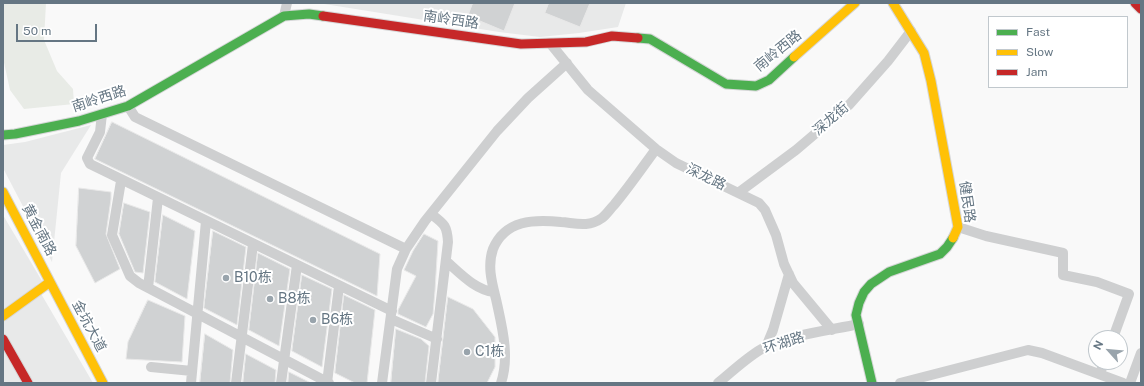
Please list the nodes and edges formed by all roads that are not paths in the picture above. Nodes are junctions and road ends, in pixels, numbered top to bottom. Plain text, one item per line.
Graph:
1 (288, 3) edge
2 (855, 3) edge
3 (893, 3) edge
4 (1135, 3) edge
5 (1141, 9) edge
6 (284, 16) junction
7 (911, 31) junction
8 (550, 43) junction
9 (567, 63) junction
10 (128, 106) junction
11 (102, 114) junction
12 (3, 134) edge
13 (656, 149) junction
14 (121, 181) junction
15 (3, 192) edge
16 (738, 193) junction
17 (158, 198) junction
18 (431, 214) junction
19 (206, 221) junction
20 (958, 227) junction
21 (253, 244) junction
22 (406, 250) junction
23 (446, 261) junction
24 (297, 265) junction
25 (789, 274) junction
26 (50, 282) junction
27 (339, 286) junction
28 (148, 288) junction
29 (494, 292) junction
30 (197, 314) junction
31 (391, 315) junction
32 (3, 316) edge
33 (859, 324) junction
34 (832, 330) junction
35 (1116, 330) edge
36 (241, 337) junction
37 (3, 339) edge
38 (436, 339) junction
39 (766, 347) junction
40 (1141, 353) edge
41 (284, 359) junction
42 (151, 367) dead end
43 (192, 370) junction
44 (1101, 370) edge
45 (1100, 374) junction
46 (28, 383) edge
47 (103, 383) edge
48 (191, 383) edge
49 (236, 383) edge
50 (281, 383) edge
51 (328, 383) edge
52 (382, 383) edge
53 (431, 383) edge
54 (501, 383) edge
55 (718, 383) edge
56 (872, 383) edge
57 (900, 383) edge
58 (1123, 383) edge
59 (1130, 383) edge

1 - 6 street
2 - 8 street, 南岭西路
3 - 7 street, 健民路
4 - 5 street
6 - 8 street, 南岭西路
6 - 10 street, 南岭西路
7 - 16 street, 深龙街
7 - 20 street, 健民路
8 - 9 street, 深龙路
9 - 13 street, 深龙路
9 - 18 street
10 - 11 street, 南岭西路
10 - 22 street
11 - 12 street, 南岭西路
11 - 14 street
13 - 16 street, 深龙路
13 - 29 street
14 - 17 street
14 - 28 street
15 - 26 street, 黄金南路
16 - 25 street, 深龙路
17 - 19 street
17 - 28 street
18 - 22 street
18 - 23 street
19 - 21 street
19 - 30 street
20 - 33 street, 健民路
20 - 35 street
21 - 24 street
21 - 36 street
22 - 31 street
23 - 29 street
23 - 38 street
24 - 27 street
24 - 41 street
25 - 34 street, 深龙路
25 - 39 street
26 - 32 street
26 - 47 street, 金坑大道
27 - 31 street
27 - 51 street
28 - 30 street
29 - 54 street
30 - 36 street
30 - 43 street
31 - 38 street
31 - 52 street
33 - 34 street, 环湖路
33 - 56 street, 健民路
34 - 39 street, 环湖路
36 - 41 street
36 - 49 street
37 - 46 street
38 - 53 street
39 - 55 street, 环湖路
40 - 59 street
41 - 50 street
41 - 51 street
42 - 43 street
43 - 48 street
44 - 45 street
45 - 57 street
45 - 58 street

